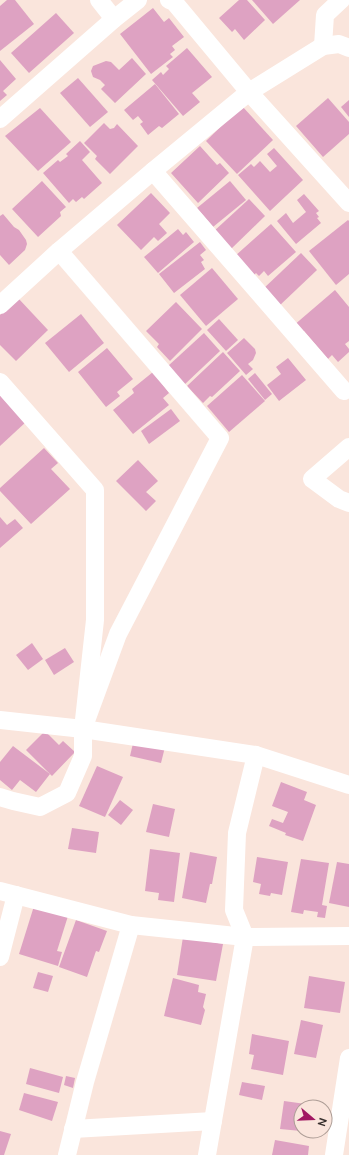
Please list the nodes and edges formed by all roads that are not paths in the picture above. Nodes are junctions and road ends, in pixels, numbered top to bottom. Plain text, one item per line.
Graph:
1 (99, 0) edge
2 (138, 0) edge
3 (169, 0) edge
4 (340, 0) edge
5 (114, 19) junction
6 (323, 46) junction
7 (349, 48) edge
8 (250, 92) junction
9 (0, 119) edge
10 (153, 171) junction
11 (349, 203) edge
12 (59, 251) junction
13 (0, 305) edge
14 (0, 382) edge
15 (344, 391) dead end
16 (349, 446) edge
17 (349, 503) edge
18 (0, 720) edge
19 (83, 729) junction
20 (256, 755) junction
21 (349, 785) edge
22 (0, 797) edge
23 (8, 893) edge
24 (131, 925) junction
25 (349, 936) edge
26 (245, 937) junction
27 (0, 957) edge
28 (349, 1058) edge
29 (212, 1121) junction
30 (73, 1129) junction
31 (340, 1146) edge
32 (67, 1155) edge
33 (206, 1155) edge

1 - 5 street
2 - 5 street
3 - 8 street
4 - 6 street
5 - 9 street
6 - 7 street
6 - 8 street
8 - 10 street
8 - 11 street
10 - 12 street
10 - 15 street
12 - 13 street
12 - 19 street
14 - 19 street
16 - 17 street
18 - 19 street
19 - 20 street
19 - 22 street
20 - 21 street
20 - 26 street
23 - 24 street
23 - 27 street
24 - 26 street
24 - 30 street
25 - 26 street
26 - 29 street
28 - 31 street
29 - 30 street
29 - 33 street
30 - 32 street

